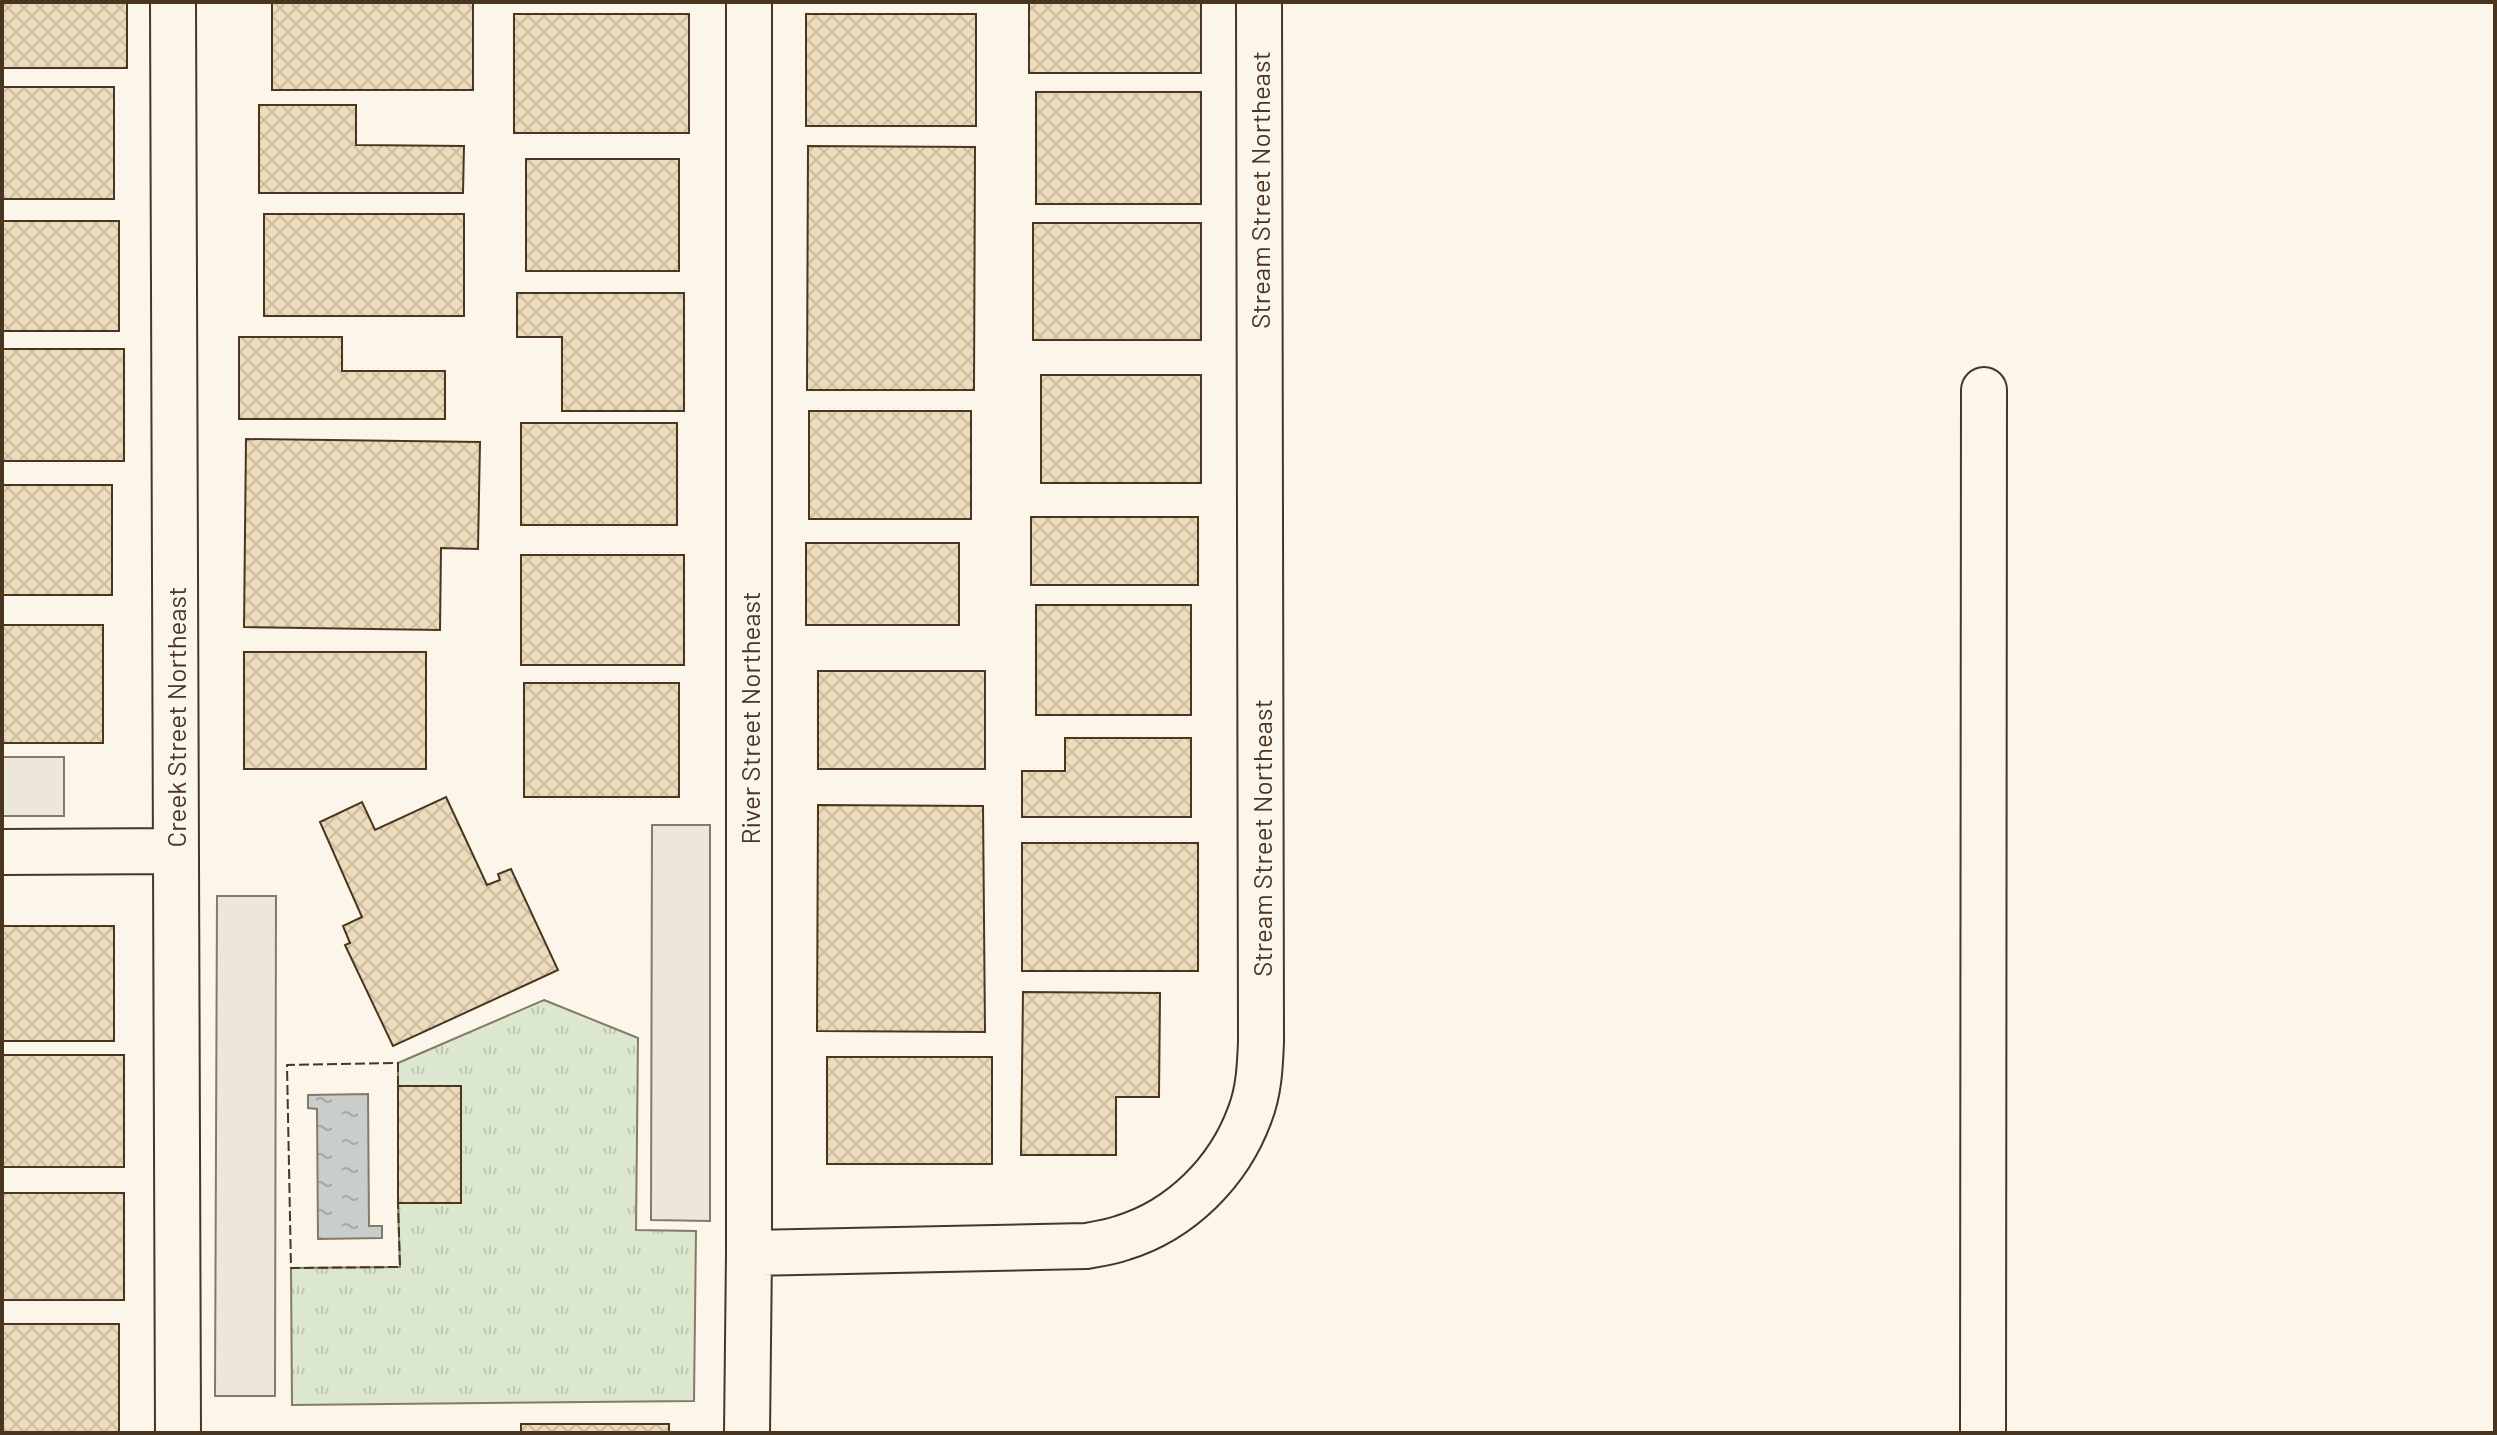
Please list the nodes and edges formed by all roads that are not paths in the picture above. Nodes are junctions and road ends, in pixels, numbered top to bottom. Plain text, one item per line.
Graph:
1 (173, 2) edge
2 (749, 2) edge
3 (1259, 2) edge
4 (1984, 390) dead end
5 (176, 851) junction
6 (2, 852) edge
7 (749, 1253) junction
8 (178, 1433) edge
9 (747, 1433) edge
10 (1983, 1433) edge

1 - 5 street, Creek Street Northeast
2 - 7 street, River Street Northeast
3 - 7 street, Stream Street Northeast
4 - 10 street
5 - 6 street
5 - 8 street, Creek Street Northeast
7 - 9 street, River Street Northeast

